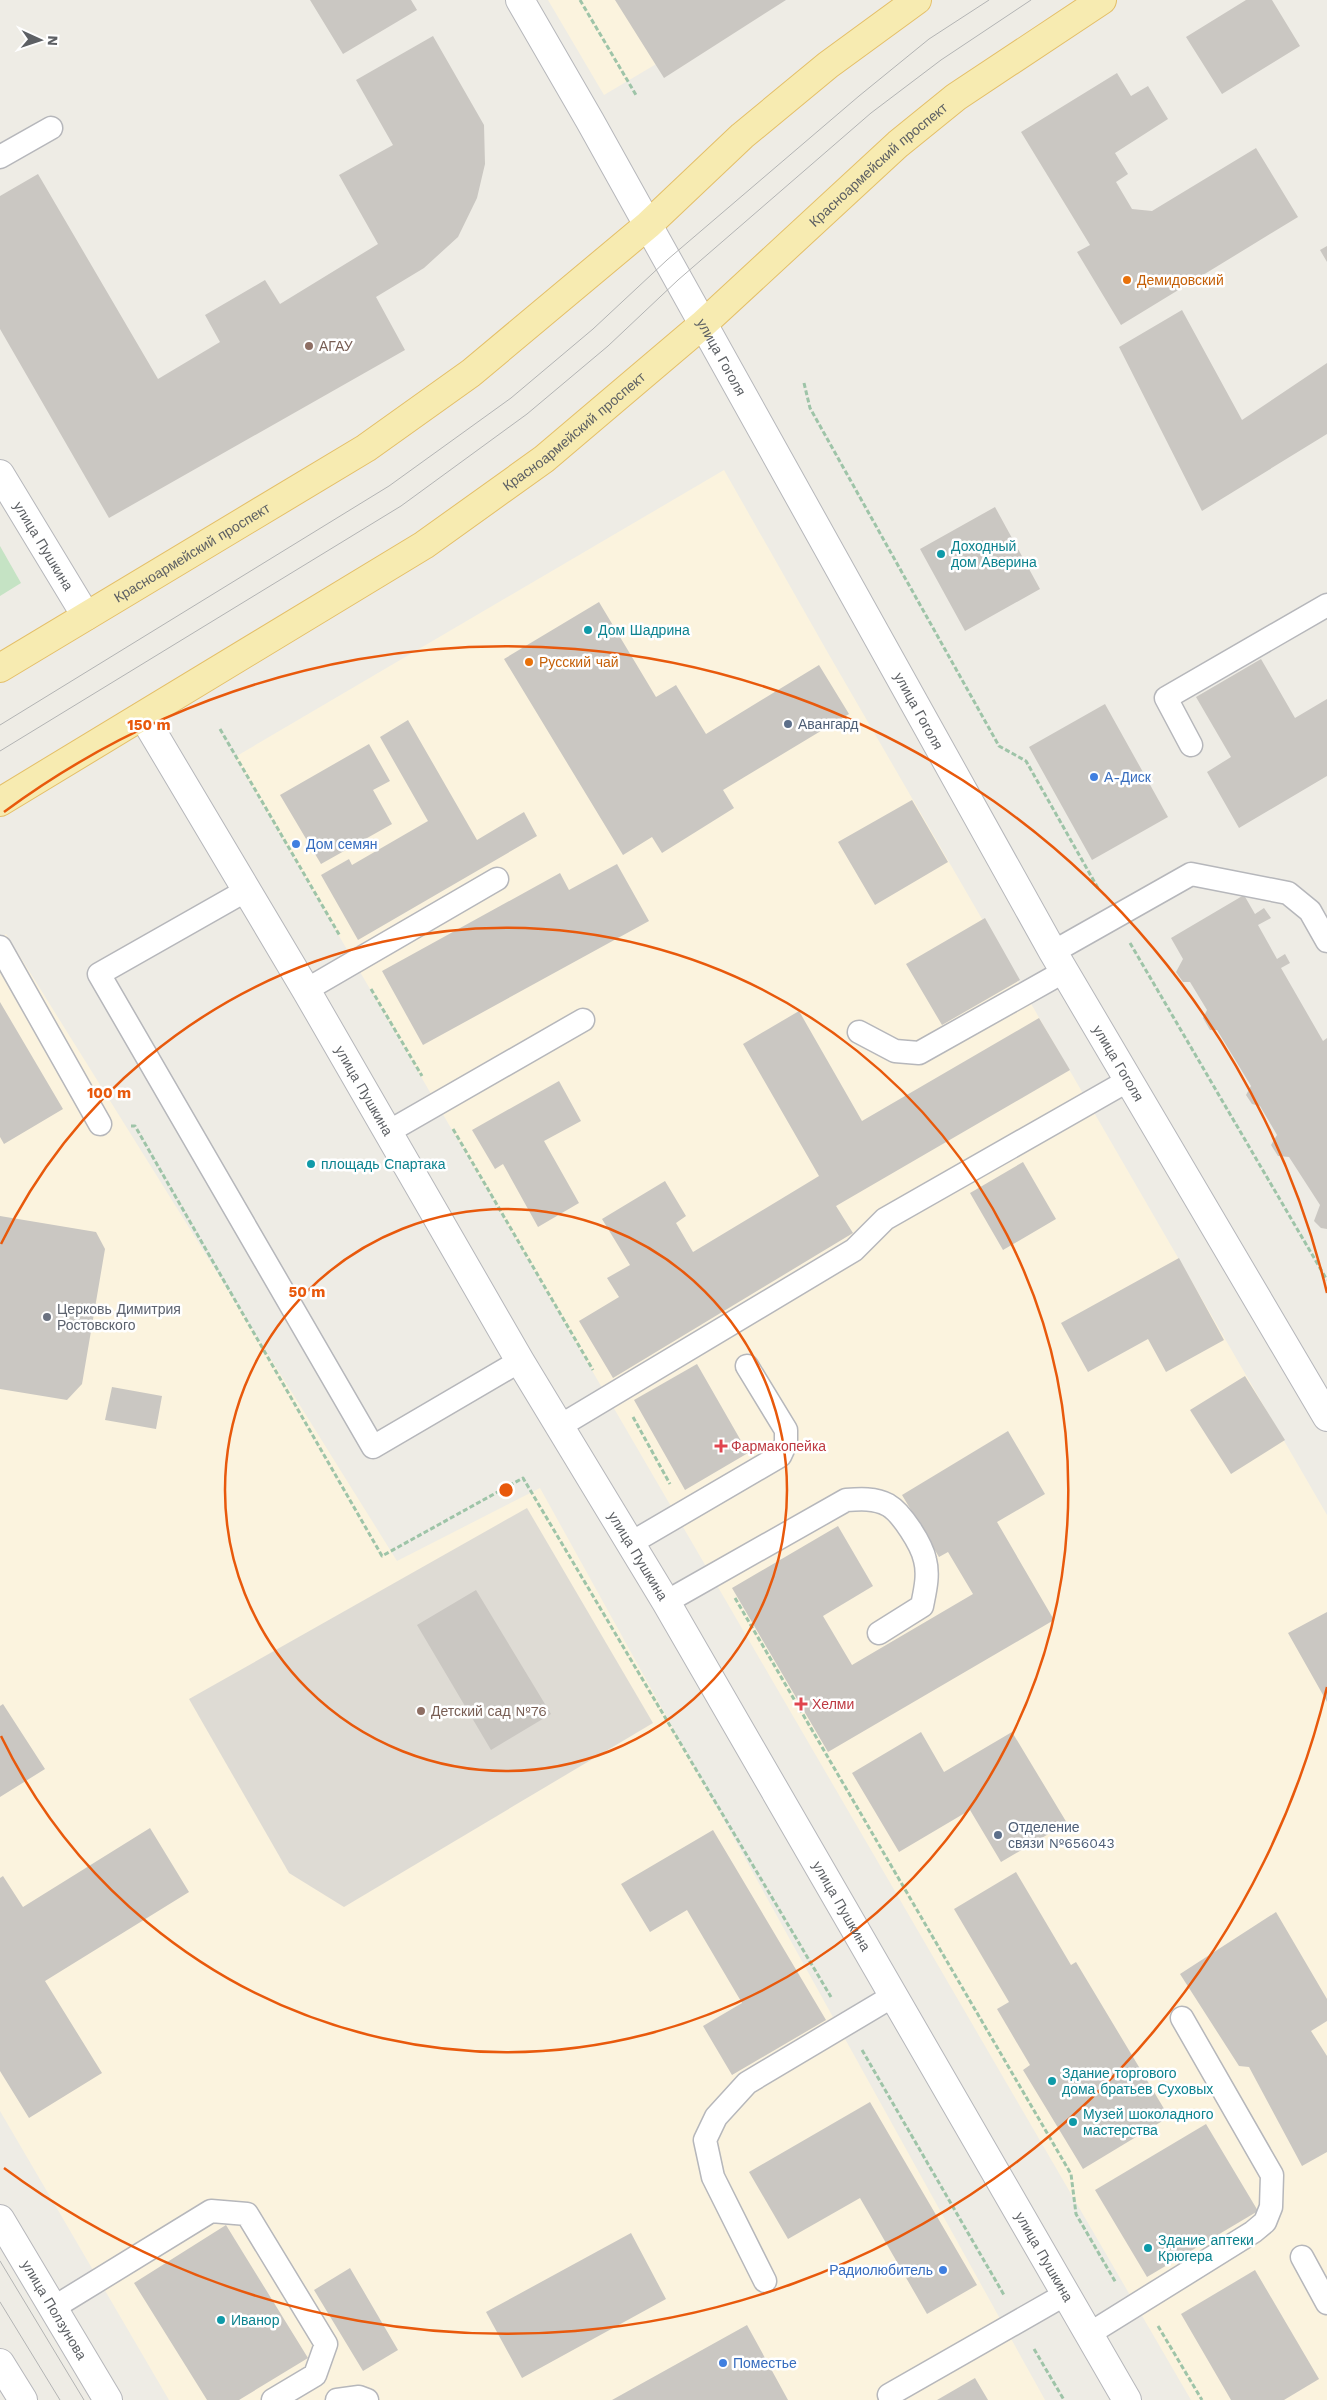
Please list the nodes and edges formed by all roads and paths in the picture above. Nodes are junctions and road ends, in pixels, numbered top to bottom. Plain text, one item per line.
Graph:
1 (520, 0) edge
2 (580, 0) edge
3 (917, 0) edge
4 (1102, 0) edge
5 (636, 95) dead end
6 (51, 128) dead end
7 (0, 157) edge
8 (648, 225) junction
9 (702, 325) junction
10 (804, 383) dead end
11 (0, 474) edge
12 (1327, 605) edge
13 (86, 616) junction
14 (0, 668) edge
15 (143, 716) junction
16 (1191, 745) dead end
17 (0, 802) edge
18 (497, 879) dead end
19 (247, 890) junction
20 (1115, 917) junction
21 (1327, 941) edge
22 (0, 947) edge
23 (1059, 961) junction
24 (306, 990) junction
25 (583, 1020) dead end
26 (858, 1032) dead end
27 (1129, 1080) junction
28 (100, 1124) joint
29 (388, 1132) junction
30 (1327, 1280) edge
31 (520, 1360) junction
32 (747, 1366) dead end
33 (1327, 1417) edge
34 (560, 1426) junction
35 (630, 1543) junction
36 (666, 1602) junction
37 (879, 1633) dead end
38 (893, 1996) junction
39 (1182, 2018) dead end
40 (847, 2023) junction
41 (0, 2219) edge
42 (1302, 2257) dead end
43 (765, 2281) dead end
44 (1066, 2294) junction
45 (1327, 2303) edge
46 (53, 2308) junction
47 (1018, 2321) junction
48 (1089, 2334) junction
49 (0, 2363) edge
50 (889, 2395) dead end
51 (22, 2400) edge
52 (108, 2400) edge
53 (273, 2400) edge
54 (336, 2400) edge
55 (367, 2400) edge
56 (1064, 2400) edge
57 (1127, 2400) edge

1 - 8 street, улица Гоголя
2 - 5 path
3 - 8 main road, Красноармейский проспект
4 - 9 main road, Красноармейский проспект
6 - 7 lane
8 - 9 street, улица Гоголя
8 - 13 main road, Красноармейский проспект
9 - 15 main road, Красноармейский проспект
9 - 23 street, улица Гоголя
10 - 20 path
11 - 13 street, улица Пушкина
12 - 16 lane
13 - 14 main road, Красноармейский проспект
15 - 17 main road, Красноармейский проспект
15 - 19 street, улица Пушкина
18 - 24 lane
19 - 24 street, улица Пушкина
19 - 31 lane
20 - 21 lane
20 - 23 lane
20 - 30 path
22 - 28 lane
23 - 26 lane
23 - 27 street, улица Гоголя
24 - 29 street, улица Пушкина
25 - 29 lane
27 - 33 street, улица Гоголя
27 - 34 lane
28 - 40 path
29 - 31 street, улица Пушкина
31 - 34 street, улица Пушкина
32 - 35 lane
34 - 35 street, улица Пушкина
35 - 36 street, улица Пушкина
36 - 37 lane
36 - 38 street, улица Пушкина
38 - 40 lane
38 - 44 street, улица Пушкина
39 - 48 lane
40 - 43 lane
40 - 47 path
41 - 46 street, улица Ползунова
42 - 45 lane
44 - 47 lane
44 - 48 street, улица Пушкина
46 - 52 street, улица Ползунова
46 - 53 lane
47 - 50 lane
47 - 56 path
48 - 57 street, улица Пушкина
49 - 51 street
54 - 55 lane

